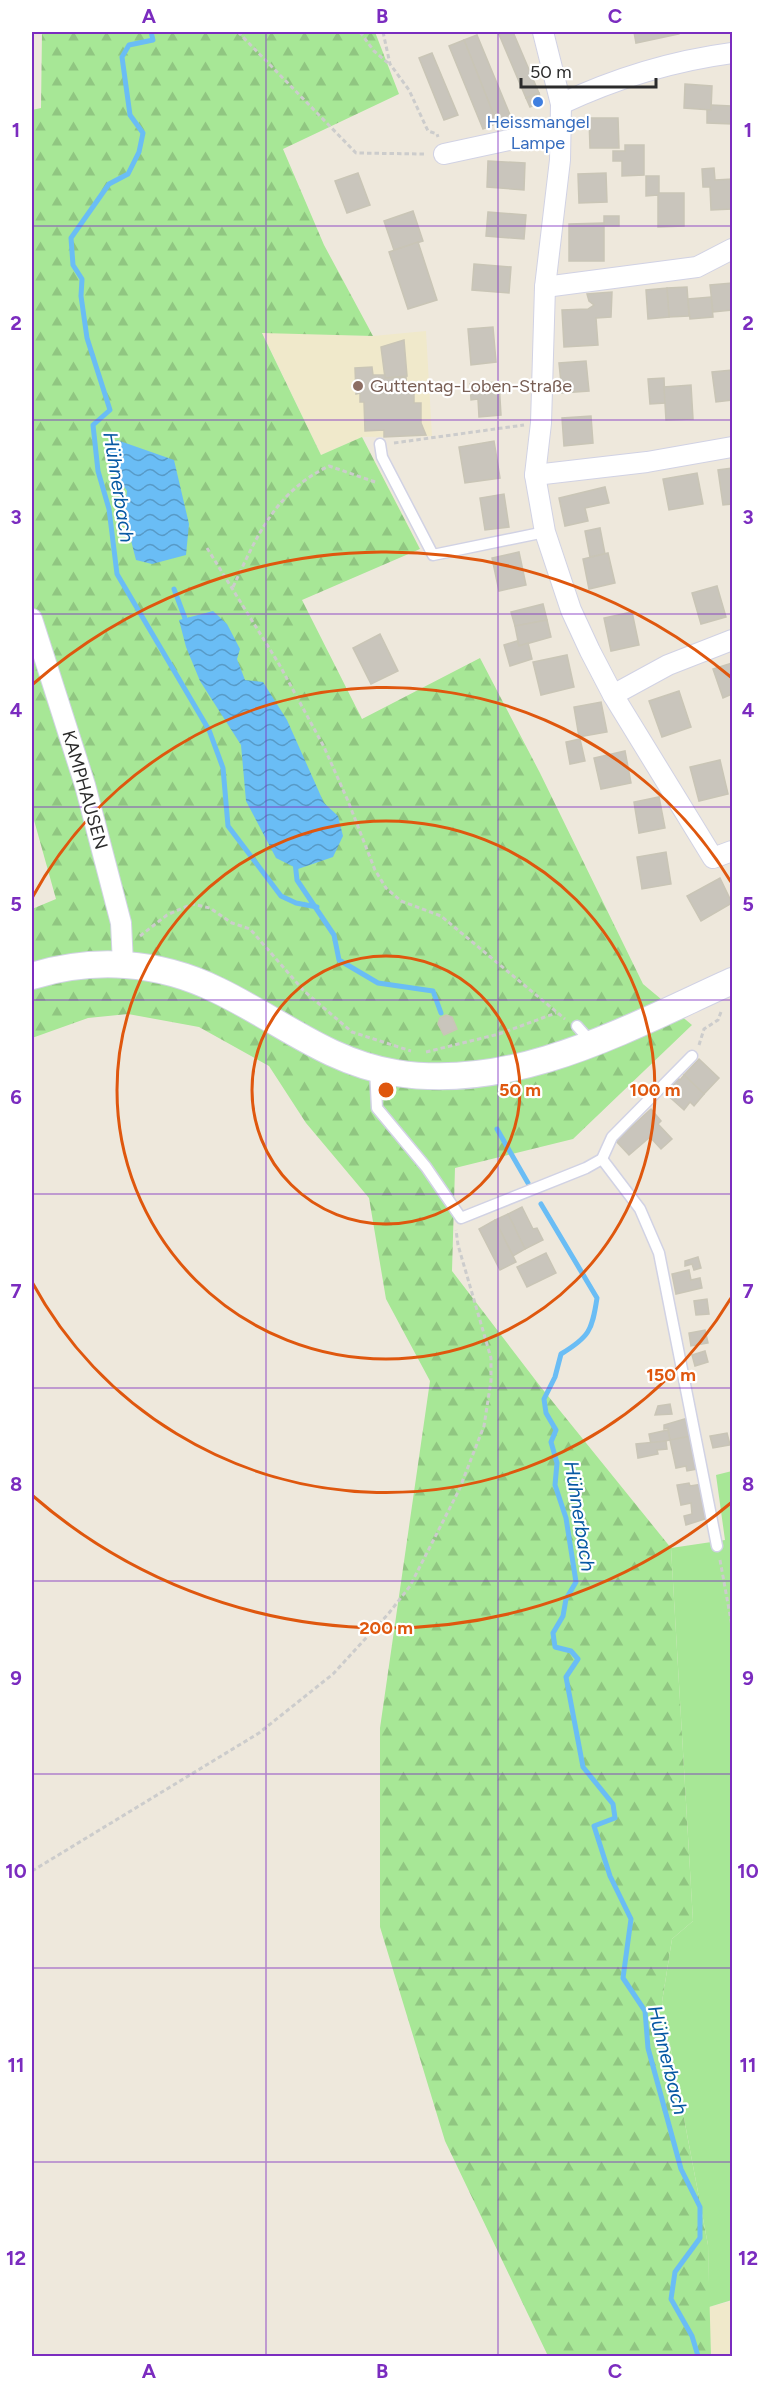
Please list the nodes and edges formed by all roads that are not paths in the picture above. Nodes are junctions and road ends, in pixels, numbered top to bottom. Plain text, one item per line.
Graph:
1 (543, 32) edge
2 (732, 53) edge
3 (561, 104) junction
4 (560, 129) junction
5 (444, 154) road end
6 (732, 249) edge
7 (545, 286) junction
8 (380, 444) road end
9 (732, 447) edge
10 (535, 475) junction
11 (545, 532) junction
12 (32, 619) edge
13 (732, 640) edge
14 (613, 694) junction
15 (732, 851) edge
16 (123, 964) junction
17 (32, 976) edge
18 (730, 990) edge
19 (692, 1056) road end
20 (375, 1069) junction
21 (602, 1159) junction
22 (717, 1546) road end

1 - 3 street
2 - 3 street
3 - 4 street
4 - 5 street
4 - 7 street
6 - 7 street
7 - 10 street
8 - 11 lane
9 - 10 street
10 - 11 street
11 - 14 street
12 - 16 street, KAMPHAUSEN
13 - 14 street
14 - 15 street
16 - 17 street
16 - 20 street
18 - 20 street
19 - 21 lane
20 - 21 lane
21 - 22 lane

